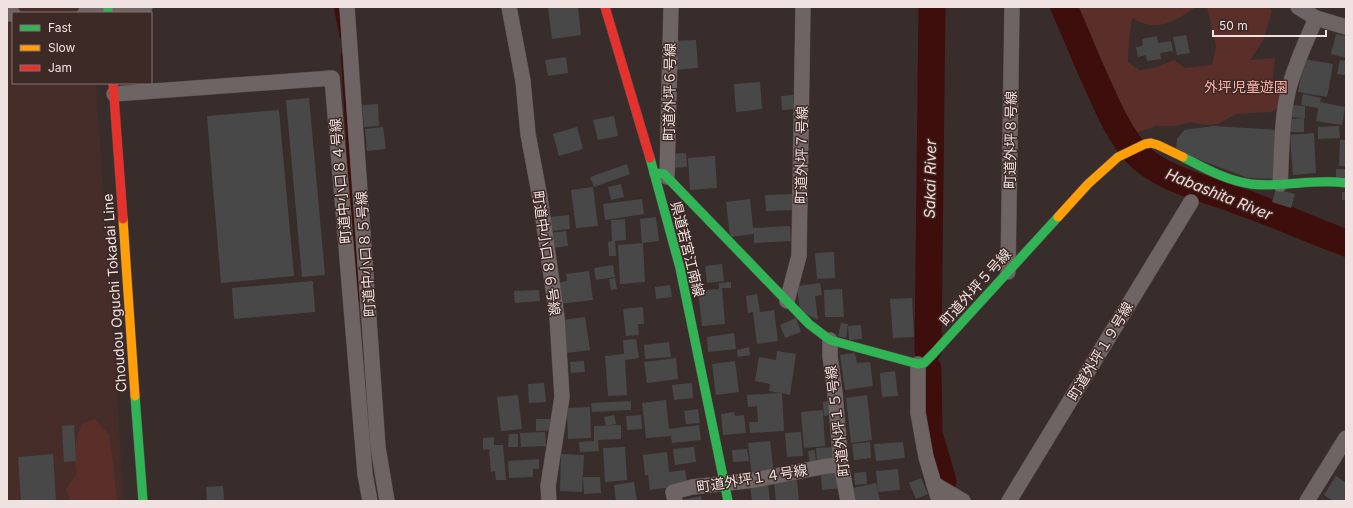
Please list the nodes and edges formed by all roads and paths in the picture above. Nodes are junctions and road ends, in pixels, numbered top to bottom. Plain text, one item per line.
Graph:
1 (145, 7) edge
2 (347, 7) edge
3 (509, 7) edge
4 (605, 7) edge
5 (671, 7) edge
6 (803, 7) edge
7 (1012, 7) edge
8 (1298, 7) edge
9 (108, 10) edge
10 (93, 12) edge
11 (1316, 18) junction
12 (1346, 26) edge
13 (114, 88) edge
14 (661, 175) junction
15 (1346, 183) edge
16 (1280, 184) junction
17 (1191, 202) dead end
18 (1008, 272) junction
19 (787, 301) junction
20 (830, 340) junction
21 (921, 363) junction
22 (1346, 438) edge
23 (841, 465) junction
24 (725, 484) junction
25 (945, 493) edge
26 (142, 501) edge
27 (370, 501) edge
28 (387, 501) edge
29 (549, 501) edge
30 (675, 501) edge
31 (728, 501) edge
32 (848, 501) edge
33 (1009, 501) edge
34 (1307, 501) edge

1 - 9 street
2 - 28 street, 町道中小口８５号線
3 - 29 street, 町道中小口８６号線
4 - 14 street, 県道若宮江南線
5 - 14 street, 町道外坪６号線
6 - 19 street, 町道外坪７号線
7 - 18 street, 町道外坪８号線
8 - 11 street
9 - 10 street
11 - 12 street
11 - 16 street
13 - 26 street, Choudou Oguchi Tokadai Line
13 - 27 street, 町道中小口８４号線
14 - 19 street
14 - 24 street, 県道若宮江南線
15 - 16 street, 町道外坪５号線
16 - 18 street, 町道外坪５号線
17 - 33 street, 町道外坪１９号線
18 - 21 street, 町道外坪５号線
19 - 20 street
20 - 21 street
20 - 23 street, 町道外坪１５号線
21 - 25 street
22 - 34 street
23 - 24 street, 町道外坪１４号線
23 - 32 street, 町道外坪１５号線
24 - 30 street, 町道外坪１４号線
24 - 31 street, 県道若宮江南線

